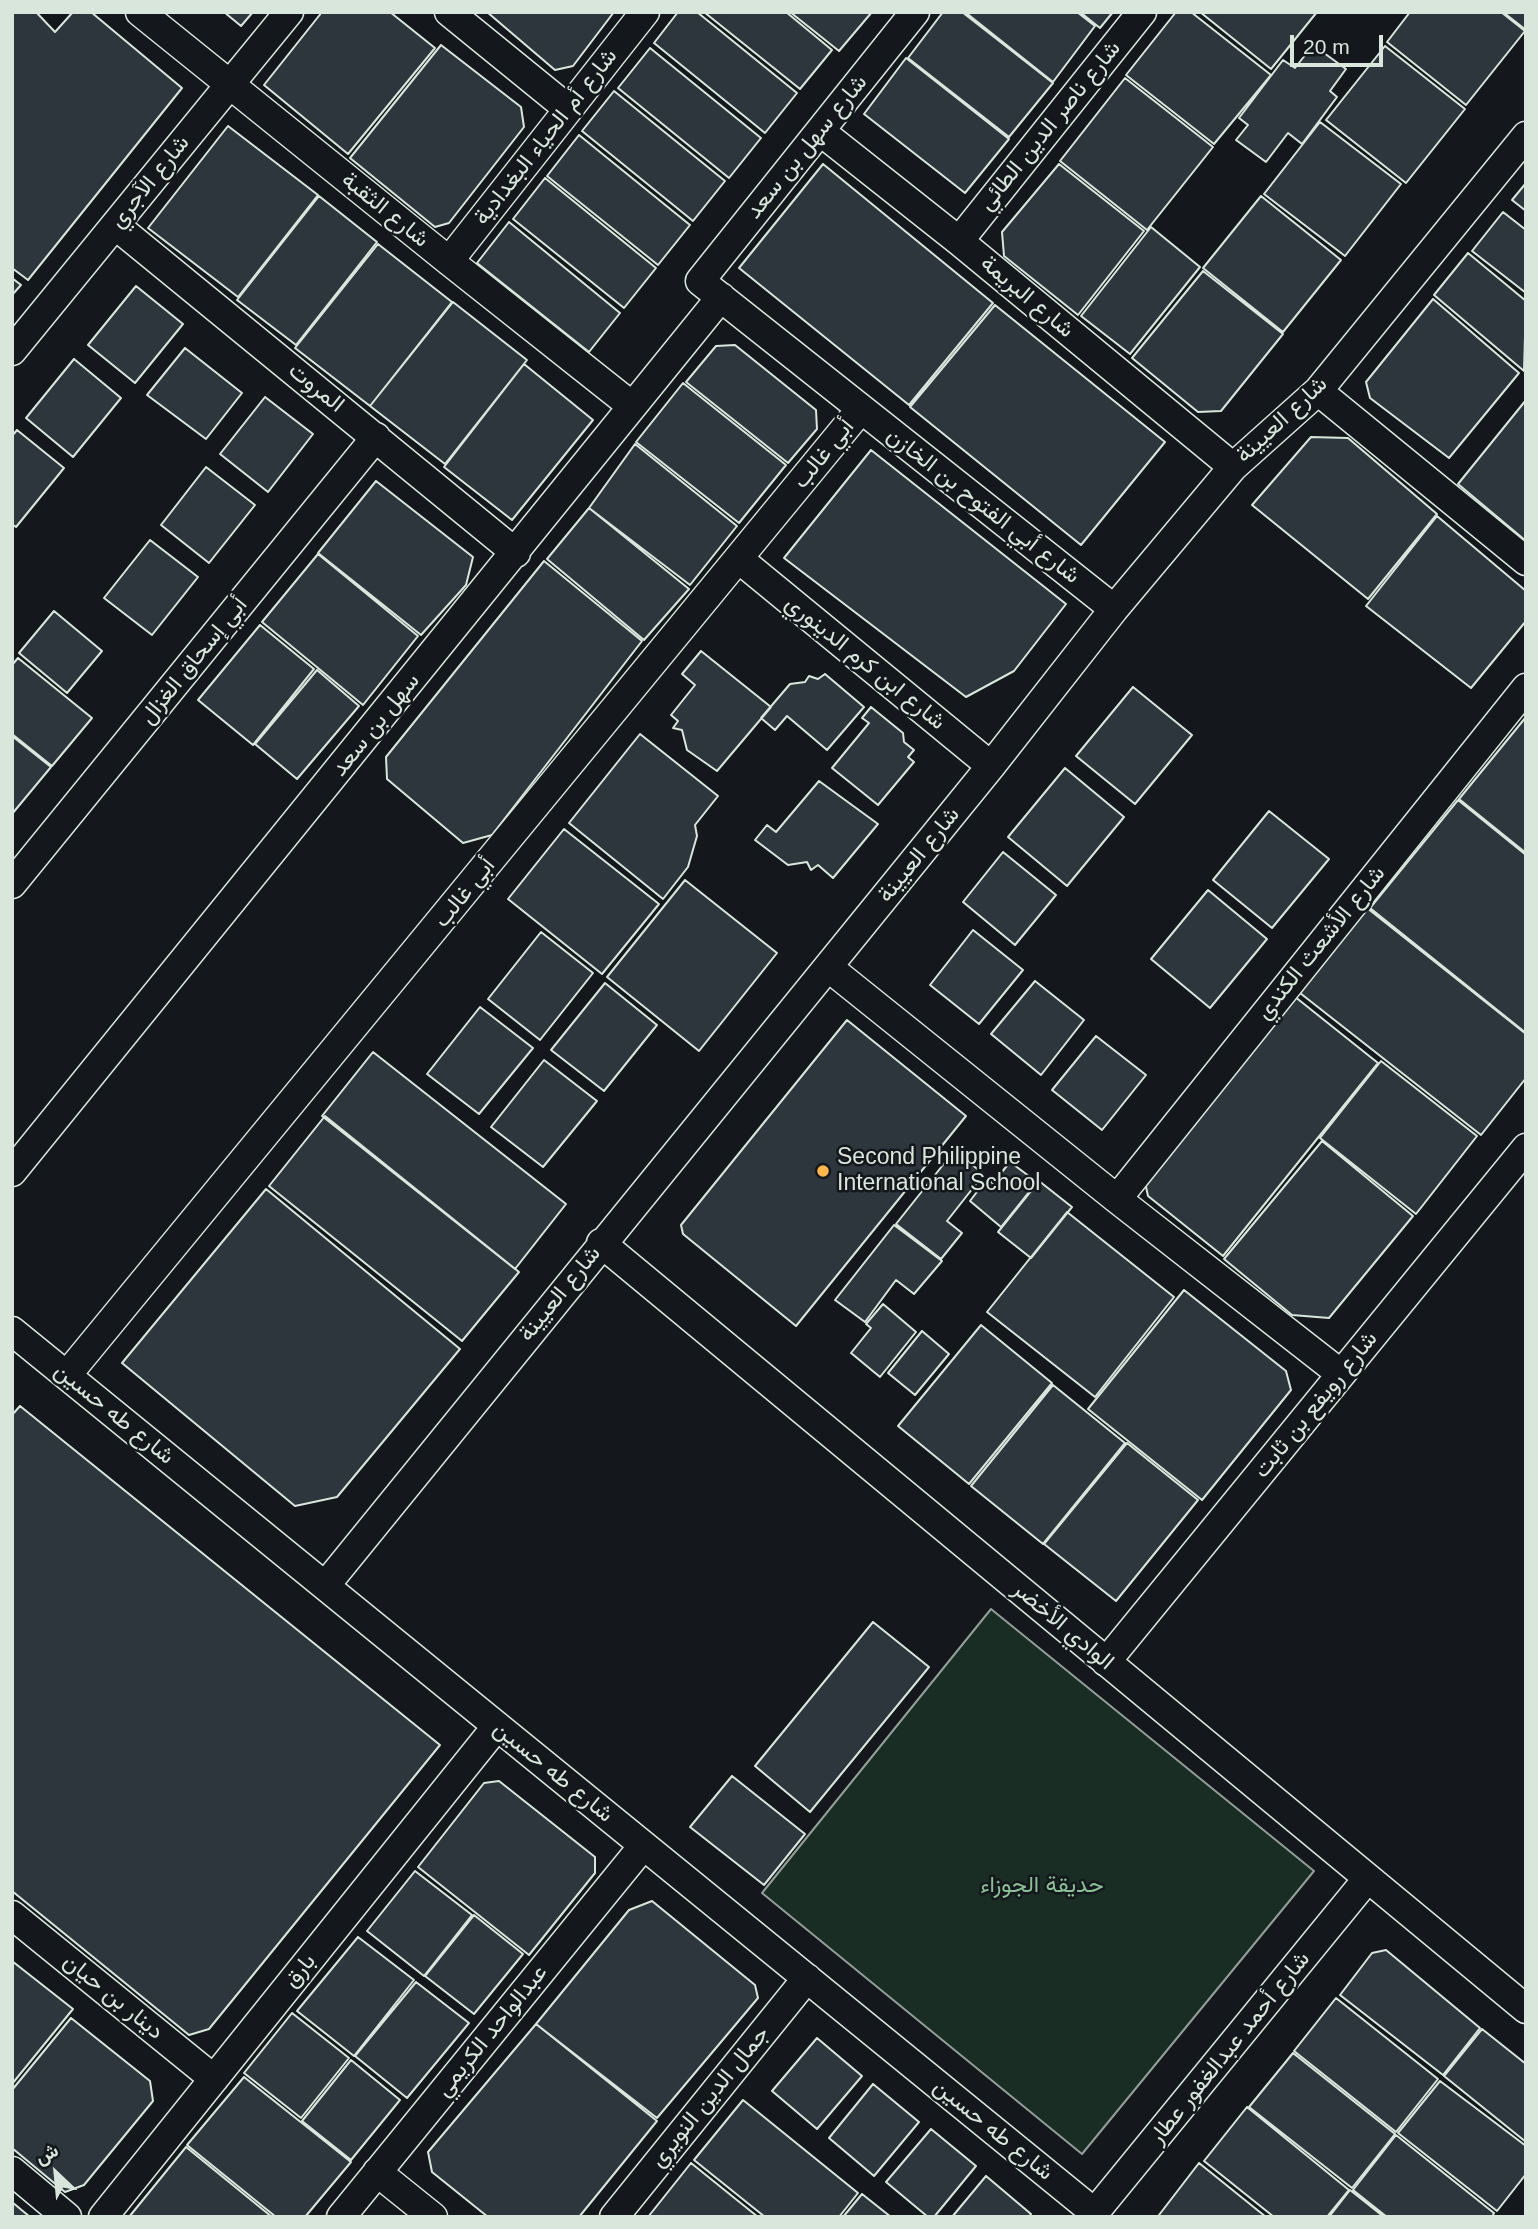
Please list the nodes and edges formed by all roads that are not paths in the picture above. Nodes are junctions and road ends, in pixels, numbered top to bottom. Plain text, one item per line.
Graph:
1 (140, 12) edge
2 (289, 12) edge
3 (449, 12) edge
4 (645, 12) edge
5 (915, 12) edge
6 (1142, 12) edge
7 (229, 85) junction
8 (568, 108) junction
9 (820, 131) junction
10 (1526, 136) edge
11 (115, 225) junction
12 (959, 241) junction
13 (449, 261) junction
14 (711, 289) junction
15 (12, 351) edge
16 (1318, 391) junction
17 (632, 406) junction
18 (861, 409) junction
19 (376, 437) junction
20 (1233, 467) junction
21 (516, 553) junction
22 (739, 559) junction
23 (1526, 561) edge
24 (1114, 609) junction
25 (1526, 688) edge
26 (991, 766) junction
27 (12, 884) edge
28 (828, 967) junction
29 (1526, 1148) edge
30 (12, 1172) edge
31 (1117, 1199) junction
32 (601, 1243) junction
33 (17, 1345) edge
34 (1340, 1374) junction
35 (67, 1375) junction
36 (325, 1586) junction
37 (1106, 1662) junction
38 (497, 1726) junction
39 (643, 1846) junction
40 (1368, 1878) junction
41 (12, 1915) edge
42 (807, 1978) junction
43 (1526, 2009) edge
44 (214, 2079) junction
45 (12, 2171) edge
46 (377, 2172) junction
47 (1093, 2215) edge
48 (67, 2217) edge
49 (103, 2217) edge
50 (341, 2217) edge
51 (433, 2217) edge
52 (614, 2217) edge

1 - 7 street, شارع الثقبة
2 - 7 street, شارع الآجري
3 - 8 street
4 - 8 street, شارع أم الحياء البغدادية
5 - 9 street, شارع سهل بن سعد
6 - 12 street, شارع ناصر الدين الطائي
7 - 11 street, شارع الآجري
7 - 13 street, شارع الثقبة
8 - 13 street, شارع أم الحياء البغدادية
9 - 12 street, شارع البريمة
9 - 14 street, شارع سهل بن سعد
10 - 16 street, شارع العيينة
11 - 15 street, شارع الآجري
11 - 19 street, المروت
12 - 20 street, شارع البريمة
13 - 17 street, شارع الثقبة
14 - 17 street, سهل بن سعد
14 - 18 street, شارع أبي الفتوح بن الخازن
16 - 20 street, شارع العيينة
16 - 23 street
17 - 21 street, سهل بن سعد
18 - 22 street, أبي غالب
18 - 24 street, شارع أبي الفتوح بن الخازن
19 - 21 street, المروت
19 - 27 street, أبي إسحاق الغزال
20 - 24 street, شارع العيينة
21 - 30 street, سهل بن سعد
22 - 26 street, شارع ابن كرم الدينوري
22 - 35 street, أبي غالب
24 - 26 street, شارع العيينة
25 - 31 street, شارع الأشعث الكندي
26 - 28 street, شارع العيينة
28 - 31 street
28 - 32 street, شارع العيينة
29 - 34 street, شارع رويفع بن ثابت
31 - 34 street
32 - 36 street, شارع العيينة
32 - 37 street, الوادي الأخضر
33 - 35 street, شارع طه حسين
34 - 37 street, شارع رويفع بن ثابت
35 - 36 street, شارع طه حسين
36 - 38 street, شارع طه حسين
37 - 40 street, الوادي الأخضر
38 - 39 street, شارع طه حسين
38 - 44 street, بارق
39 - 42 street, شارع طه حسين
39 - 46 street, عبدالواحد الكريمي
40 - 43 street, الوادي الأخضر
40 - 47 street, شارع أحمد عبدالغفور عطار
41 - 44 street, دينار بن حيان
42 - 47 street, شارع طه حسين
42 - 52 street, جمال الدين النويري
44 - 49 street, بارق
45 - 48 street
46 - 50 street, عبدالواحد الكريمي
46 - 51 street

